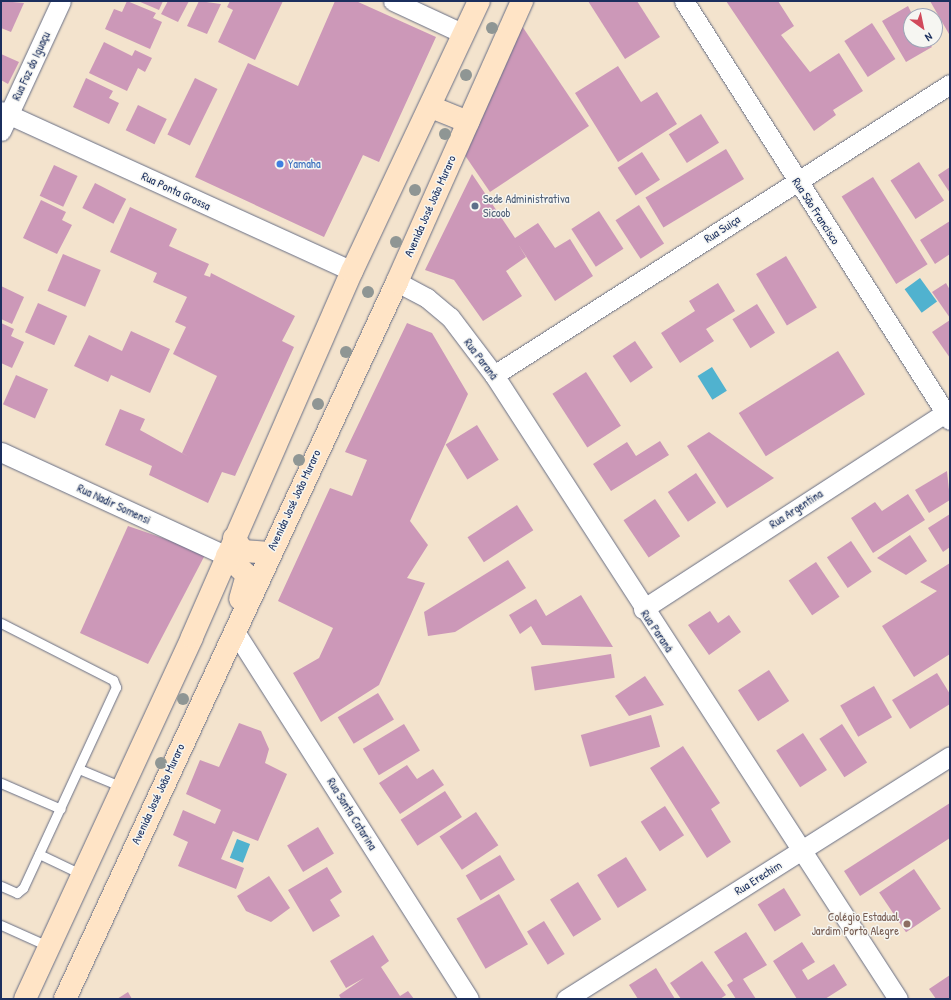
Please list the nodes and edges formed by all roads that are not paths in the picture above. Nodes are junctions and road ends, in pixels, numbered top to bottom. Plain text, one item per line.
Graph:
1 (61, 1) edge
2 (393, 1) edge
3 (479, 1) edge
4 (522, 1) edge
5 (684, 1) edge
6 (464, 34) junction
7 (950, 84) edge
8 (430, 107) junction
9 (3, 119) edge
10 (468, 122) junction
11 (796, 181) junction
12 (352, 271) junction
13 (397, 282) junction
14 (494, 375) junction
15 (948, 414) edge
16 (1, 452) edge
17 (231, 547) junction
18 (270, 552) junction
19 (643, 609) junction
20 (1, 623) edge
21 (234, 630) junction
22 (950, 756) edge
23 (79, 769) junction
24 (1, 783) edge
25 (120, 786) junction
26 (61, 809) junction
27 (803, 849) junction
28 (39, 854) junction
29 (81, 874) junction
30 (1, 886) edge
31 (1, 925) edge
32 (48, 946) junction
33 (25, 999) edge
34 (65, 999) edge
35 (469, 999) edge
36 (566, 999) edge
37 (898, 999) edge

1 - 9 street, Rua Foz do Iguaçu
2 - 6 street
3 - 6 main road
4 - 10 main road, Avenida José João Muraro
5 - 11 street, Rua São Francisco
6 - 8 main road
7 - 11 street, Rua Suiça
8 - 10 main road
8 - 12 main road
9 - 12 street, Rua Ponta Grossa
10 - 13 main road, Avenida José João Muraro
11 - 14 street, Rua Suiça
11 - 15 street, Rua São Francisco
12 - 17 main road
13 - 14 street, Rua Paraná
13 - 18 main road, Avenida José João Muraro
14 - 19 street, Rua Paraná
15 - 19 street, Rua Argentina
16 - 17 street, Rua Nadir Somensi
17 - 18 main road
17 - 21 main road
17 - 25 main road
18 - 21 main road, Avenida José João Muraro
19 - 27 street, Rua Paraná
20 - 23 lane
21 - 34 main road, Avenida José João Muraro
21 - 35 street, Rua Santa Catarina
22 - 27 street, Rua Erechim
23 - 25 lane
23 - 26 lane
24 - 26 lane
25 - 29 main road
26 - 28 lane
27 - 36 street, Rua Erechim
27 - 37 street, Rua Paraná
28 - 29 lane
28 - 30 lane
29 - 32 main road
31 - 32 lane
32 - 33 main road

